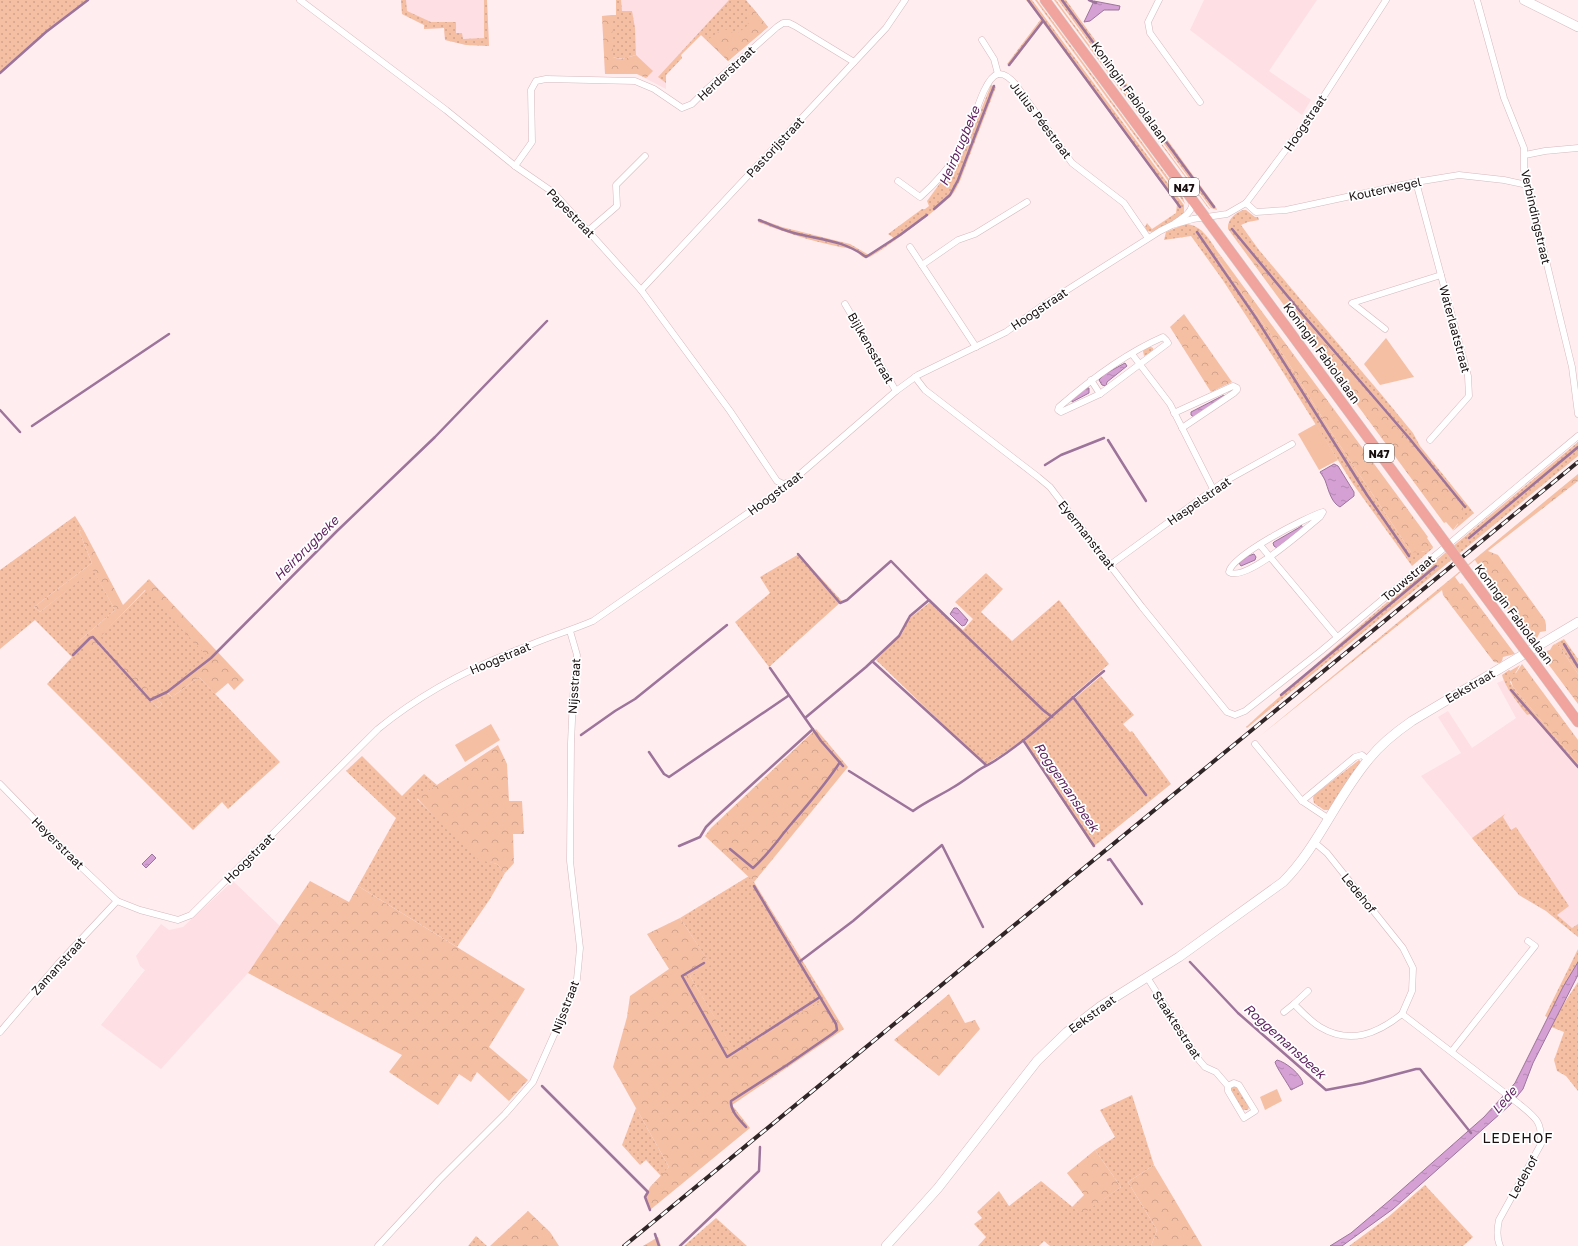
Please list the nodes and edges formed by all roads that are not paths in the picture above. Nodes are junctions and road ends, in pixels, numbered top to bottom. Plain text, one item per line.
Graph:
1 (300, 0) edge
2 (905, 0) edge
3 (1045, 0) edge
4 (1159, 0) edge
5 (1386, 0) edge
6 (1477, 0) edge
7 (1524, 0) edge
8 (1578, 27) edge
9 (982, 40) dead end
10 (854, 62) junction
11 (998, 74) junction
12 (1200, 102) dead end
13 (1578, 148) edge
14 (1525, 155) junction
15 (645, 156) dead end
16 (515, 166) junction
17 (898, 181) dead end
18 (1416, 182) junction
19 (1527, 184) junction
20 (1193, 200) junction
21 (1027, 202) dead end
22 (1246, 203) junction
23 (1207, 218) junction
24 (1172, 225) junction
25 (588, 231) junction
26 (1148, 238) junction
27 (910, 246) dead end
28 (922, 265) junction
29 (1441, 275) junction
30 (641, 290) junction
31 (845, 304) dead end
32 (1385, 329) dead end
33 (976, 348) junction
34 (1132, 354) junction
35 (1140, 364) junction
36 (915, 377) junction
37 (1091, 380) junction
38 (896, 391) junction
39 (1100, 394) junction
40 (1174, 413) junction
41 (1578, 414) edge
42 (1182, 428) junction
43 (1578, 436) edge
44 (1430, 440) dead end
45 (1292, 444) dead end
46 (783, 484) junction
47 (1213, 489) junction
48 (1260, 545) junction
49 (1270, 558) junction
50 (1110, 565) junction
51 (1578, 622) edge
52 (570, 631) junction
53 (1337, 637) junction
54 (1235, 715) joint
55 (1578, 722) edge
56 (1255, 744) dead end
57 (1368, 760) junction
58 (0, 784) edge
59 (1302, 801) junction
60 (1329, 819) junction
61 (1314, 842) junction
62 (117, 901) junction
63 (1528, 941) dead end
64 (1535, 946) junction
65 (1541, 950) dead end
66 (1147, 977) junction
67 (1308, 991) dead end
68 (1294, 1004) junction
69 (1284, 1012) dead end
70 (1402, 1014) junction
71 (0, 1032) edge
72 (1452, 1051) junction
73 (1228, 1086) junction
74 (378, 1246) edge
75 (886, 1246) edge
76 (1500, 1246) edge

1 - 16 street, Papestraat
2 - 10 street, Pastorijstraat
3 - 20 main road, Koningin Fabiolalaan / N47
4 - 12 street
5 - 22 street, Hoogstraat
6 - 14 street, Verbindingstraat
7 - 8 street
9 - 11 street, Julius Péestraat
10 - 16 street, Herderstraat
10 - 30 street, Pastorijstraat
11 - 17 street, Julius Péestraat
11 - 26 street, Julius Péestraat
13 - 14 street
14 - 19 street, Verbindingstraat
15 - 25 street
16 - 25 street, Papestraat
18 - 19 street, Kouterwegel
18 - 22 street, Kouterwegel
18 - 29 street, Waterlaatstraat
19 - 41 street, Verbindingstraat
20 - 23 main road, Koningin Fabiolalaan / N47
20 - 24 street
21 - 28 street
22 - 23 street, Hoogstraat
23 - 24 street, Hoogstraat
23 - 55 main road, Koningin Fabiolalaan / N47, bridge
24 - 26 street, Hoogstraat
25 - 30 street, Papestraat
26 - 33 street, Hoogstraat
27 - 28 street
28 - 33 street
29 - 32 street, Waterlaatstraat
29 - 44 street, Waterlaatstraat
30 - 46 street, Papestraat
31 - 38 street, Bijlkensstraat
33 - 36 street, Hoogstraat
34 - 35 street
34 - 35 street
34 - 37 street
35 - 39 street
35 - 40 street
36 - 38 street, Hoogstraat
36 - 50 street, Eyermanstraat
37 - 39 street
37 - 39 street
38 - 46 street, Hoogstraat
40 - 42 street
40 - 42 street
42 - 47 street
43 - 53 street, Touwstraat
45 - 47 street, Haspelstraat
46 - 52 street, Hoogstraat
47 - 50 street, Haspelstraat
48 - 49 street
48 - 49 street
48 - 49 street
49 - 53 street
50 - 54 street, Eyermanstraat
51 - 57 street, Eekstraat
52 - 62 street, Hoogstraat
52 - 74 street, Nijsstraat
53 - 54 street, Touwstraat
56 - 59 street
57 - 59 street
57 - 60 street, Eekstraat
58 - 62 street, Heyerstraat
59 - 60 street
60 - 61 street, Eekstraat
61 - 66 street, Eekstraat
61 - 70 street, Ledehof
62 - 71 street, Zamanstraat
63 - 64 street
64 - 65 street
64 - 72 street
66 - 73 street, Staaktestraat
66 - 75 street, Eekstraat
67 - 68 street
68 - 69 street
68 - 70 street
70 - 72 street, Ledehof
72 - 76 street, Ledehof
73 - 73 street, Staaktestraat

